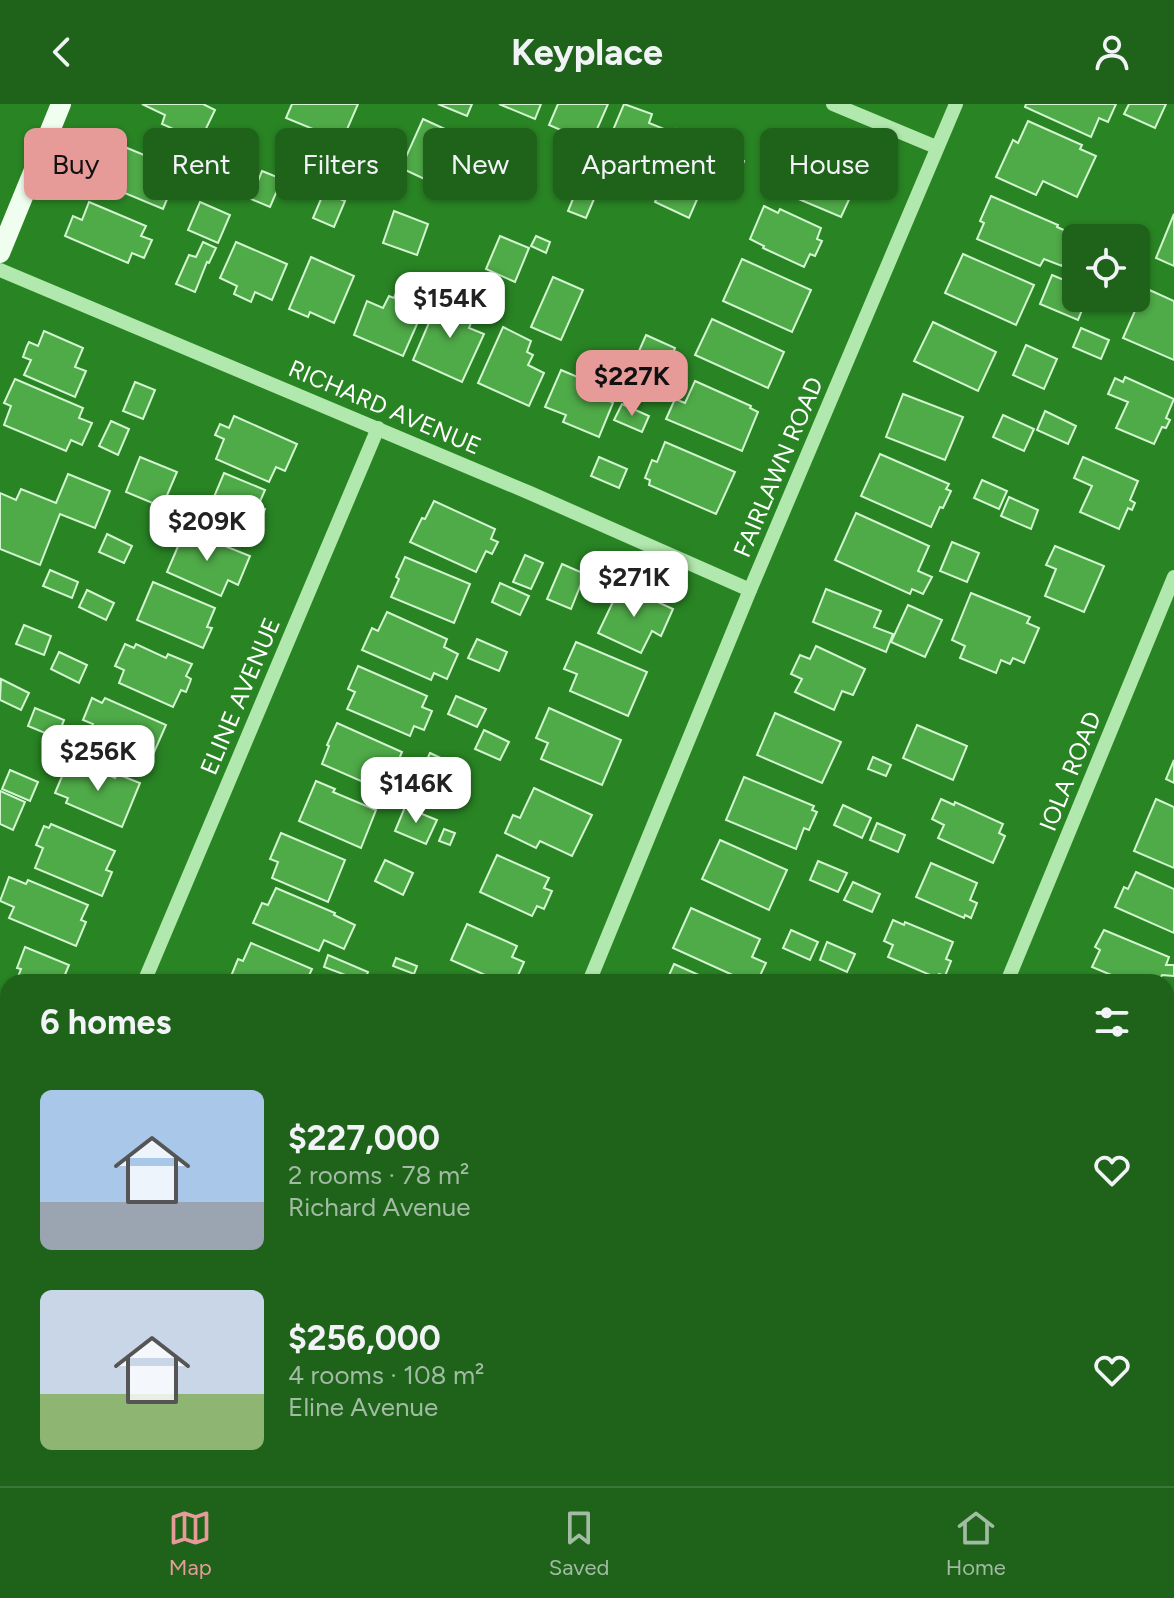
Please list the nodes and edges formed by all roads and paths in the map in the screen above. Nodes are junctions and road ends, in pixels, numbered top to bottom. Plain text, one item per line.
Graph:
1 (61, 104) edge
2 (833, 104) edge
3 (956, 104) edge
4 (936, 147) junction
5 (0, 253) edge
6 (0, 270) edge
7 (378, 428) junction
8 (1174, 577) edge
9 (750, 590) junction
10 (147, 974) edge
11 (592, 974) edge
12 (1010, 974) edge

1 - 5 main road
2 - 4 street
3 - 4 street, FAIRLAWN ROAD
4 - 9 street, FAIRLAWN ROAD
6 - 7 street, RICHARD AVENUE
7 - 9 street, RICHARD AVENUE
7 - 10 street, ELINE AVENUE
8 - 12 street, IOLA ROAD
9 - 11 street, FAIRLAWN ROAD

